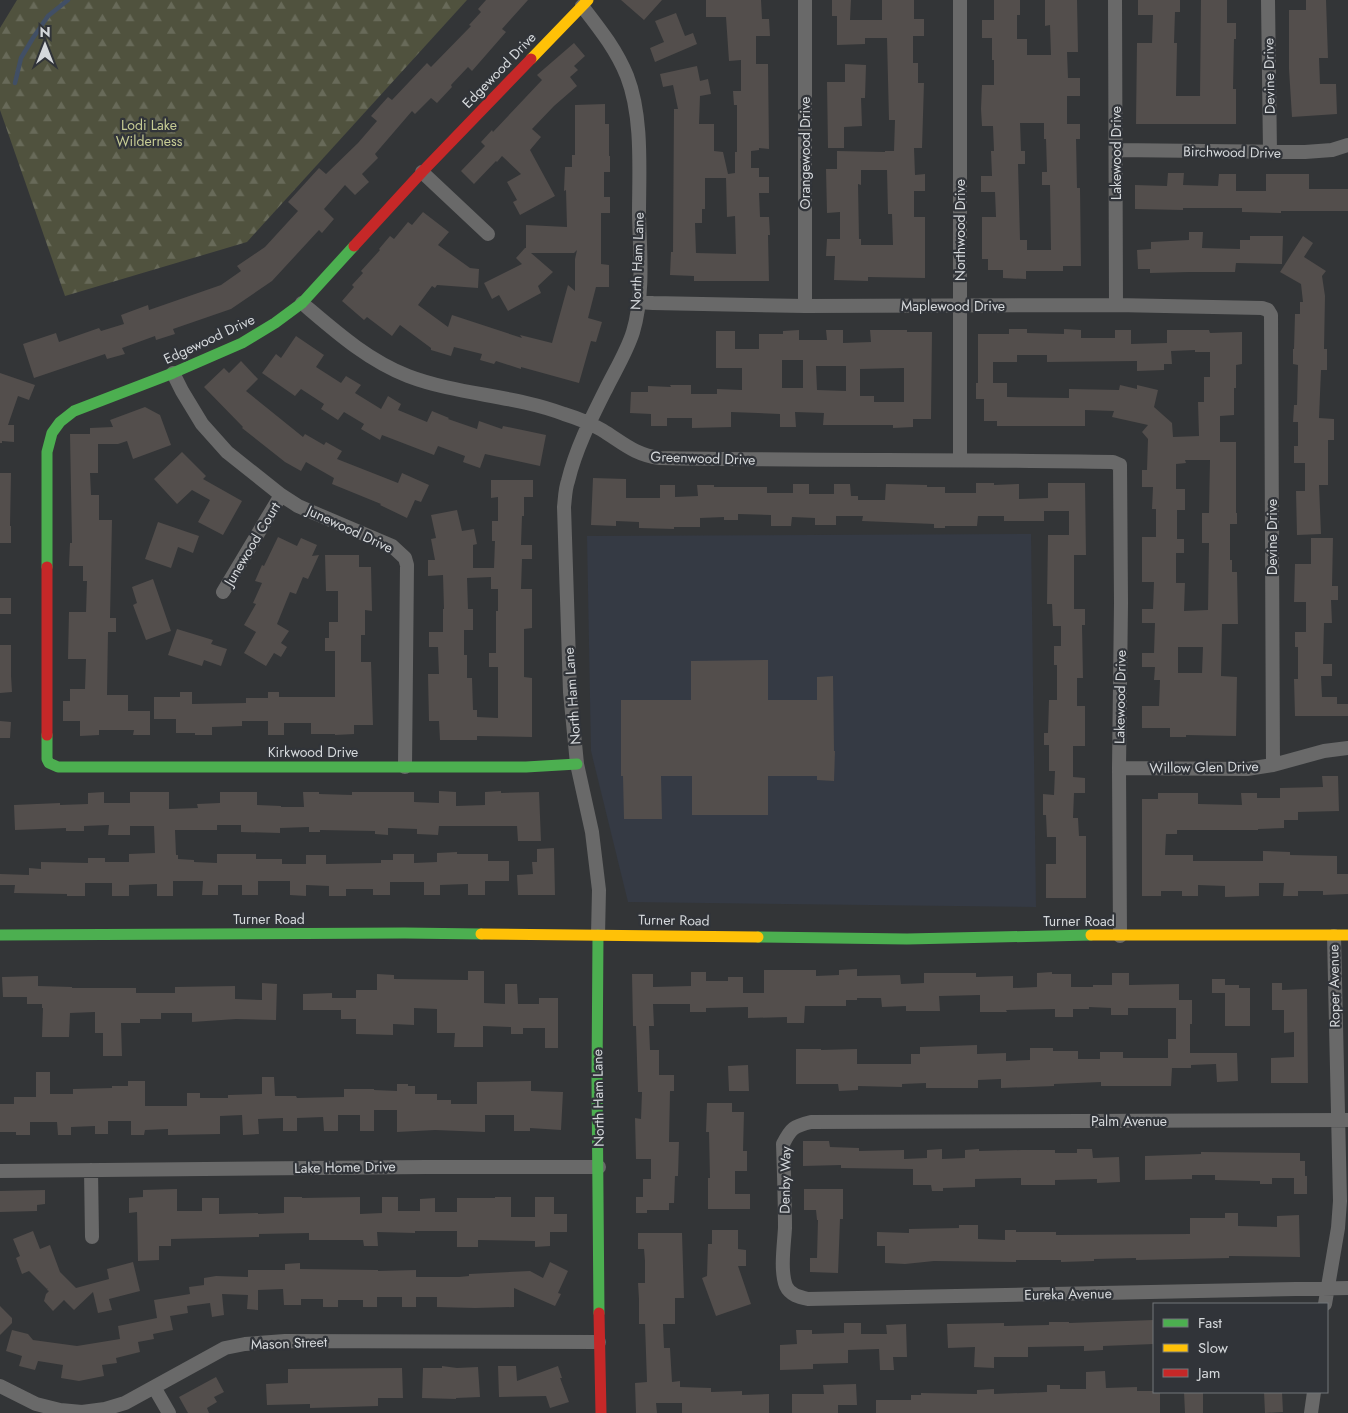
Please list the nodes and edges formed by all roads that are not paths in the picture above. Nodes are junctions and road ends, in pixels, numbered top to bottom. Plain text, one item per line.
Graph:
1 (805, 0) edge
2 (960, 0) edge
3 (1115, 0) edge
4 (1268, 0) edge
5 (585, 3) edge
6 (1348, 145) edge
7 (1116, 150) junction
8 (1270, 152) junction
9 (422, 172) junction
10 (488, 234) dead end
11 (638, 302) junction
12 (302, 303) junction
13 (960, 305) junction
14 (1116, 305) junction
15 (805, 306) junction
16 (1268, 310) joint
17 (173, 373) junction
18 (589, 423) junction
19 (960, 460) junction
20 (1113, 462) joint
21 (281, 495) junction
22 (223, 592) dead end
23 (1348, 748) edge
24 (49, 763) joint
25 (577, 764) junction
26 (1273, 766) junction
27 (405, 767) junction
28 (1119, 768) junction
29 (0, 935) edge
30 (598, 935) junction
31 (1120, 936) junction
32 (1334, 936) junction
33 (1348, 936) edge
34 (1342, 1120) edge
35 (910, 1121) joint
36 (598, 1167) junction
37 (0, 1170) edge
38 (91, 1170) junction
39 (92, 1237) dead end
40 (1327, 1288) junction
41 (1348, 1288) edge
42 (790, 1292) joint
43 (1325, 1303) edge
44 (599, 1342) junction
45 (0, 1386) edge
46 (154, 1387) junction
47 (1314, 1393) edge
48 (169, 1413) edge
49 (601, 1413) edge
50 (1311, 1413) edge

1 - 15 street, Orangewood Drive
2 - 13 street, Northwood Drive
3 - 7 street, Lakewood Drive
4 - 8 street, Devine Drive
5 - 9 main road, Edgewood Drive
5 - 11 street, North Ham Lane
6 - 8 street, Birchwood Drive
7 - 8 street, Birchwood Drive
7 - 14 street, Lakewood Drive
9 - 10 street
9 - 12 main road, Edgewood Drive
11 - 15 street, Maplewood Drive
11 - 18 street, North Ham Lane
12 - 17 main road, Edgewood Drive
12 - 18 street, Greenwood Drive
13 - 14 street, Maplewood Drive
13 - 15 street, Maplewood Drive
13 - 19 street, Northwood Drive
14 - 16 street, Maplewood Drive
16 - 26 street, Devine Drive
17 - 21 street, Junewood Drive
17 - 24 main road, Edgewood Drive
18 - 19 street, Greenwood Drive
18 - 25 street, North Ham Lane
19 - 20 street, Greenwood Drive
20 - 28 street, Lakewood Drive
21 - 22 street, Junewood Court
21 - 27 street, Junewood Drive
23 - 26 street, Willow Glen Drive
24 - 27 main road, Kirkwood Drive
25 - 27 main road, Kirkwood Drive
25 - 30 street, North Ham Lane
26 - 28 street, Willow Glen Drive
28 - 31 street, Lakewood Drive
29 - 30 main road, Turner Road
30 - 31 main road, Turner Road
30 - 36 main road, North Ham Lane
31 - 32 main road, Turner Road
32 - 33 main road, Turner Road
32 - 34 street, Roper Avenue
34 - 35 street, Palm Avenue
34 - 40 street, Roper Avenue
35 - 42 street, Denby Way
36 - 38 street, Lake Home Drive
36 - 44 main road, North Ham Lane
37 - 38 street, Lake Home Drive
38 - 39 street
40 - 41 street, Eureka Avenue
40 - 42 street, Eureka Avenue
40 - 43 street, Roper Avenue
44 - 46 street, Mason Street
44 - 49 main road, North Ham Lane
45 - 46 street, Mason Street
46 - 48 street
47 - 50 street

